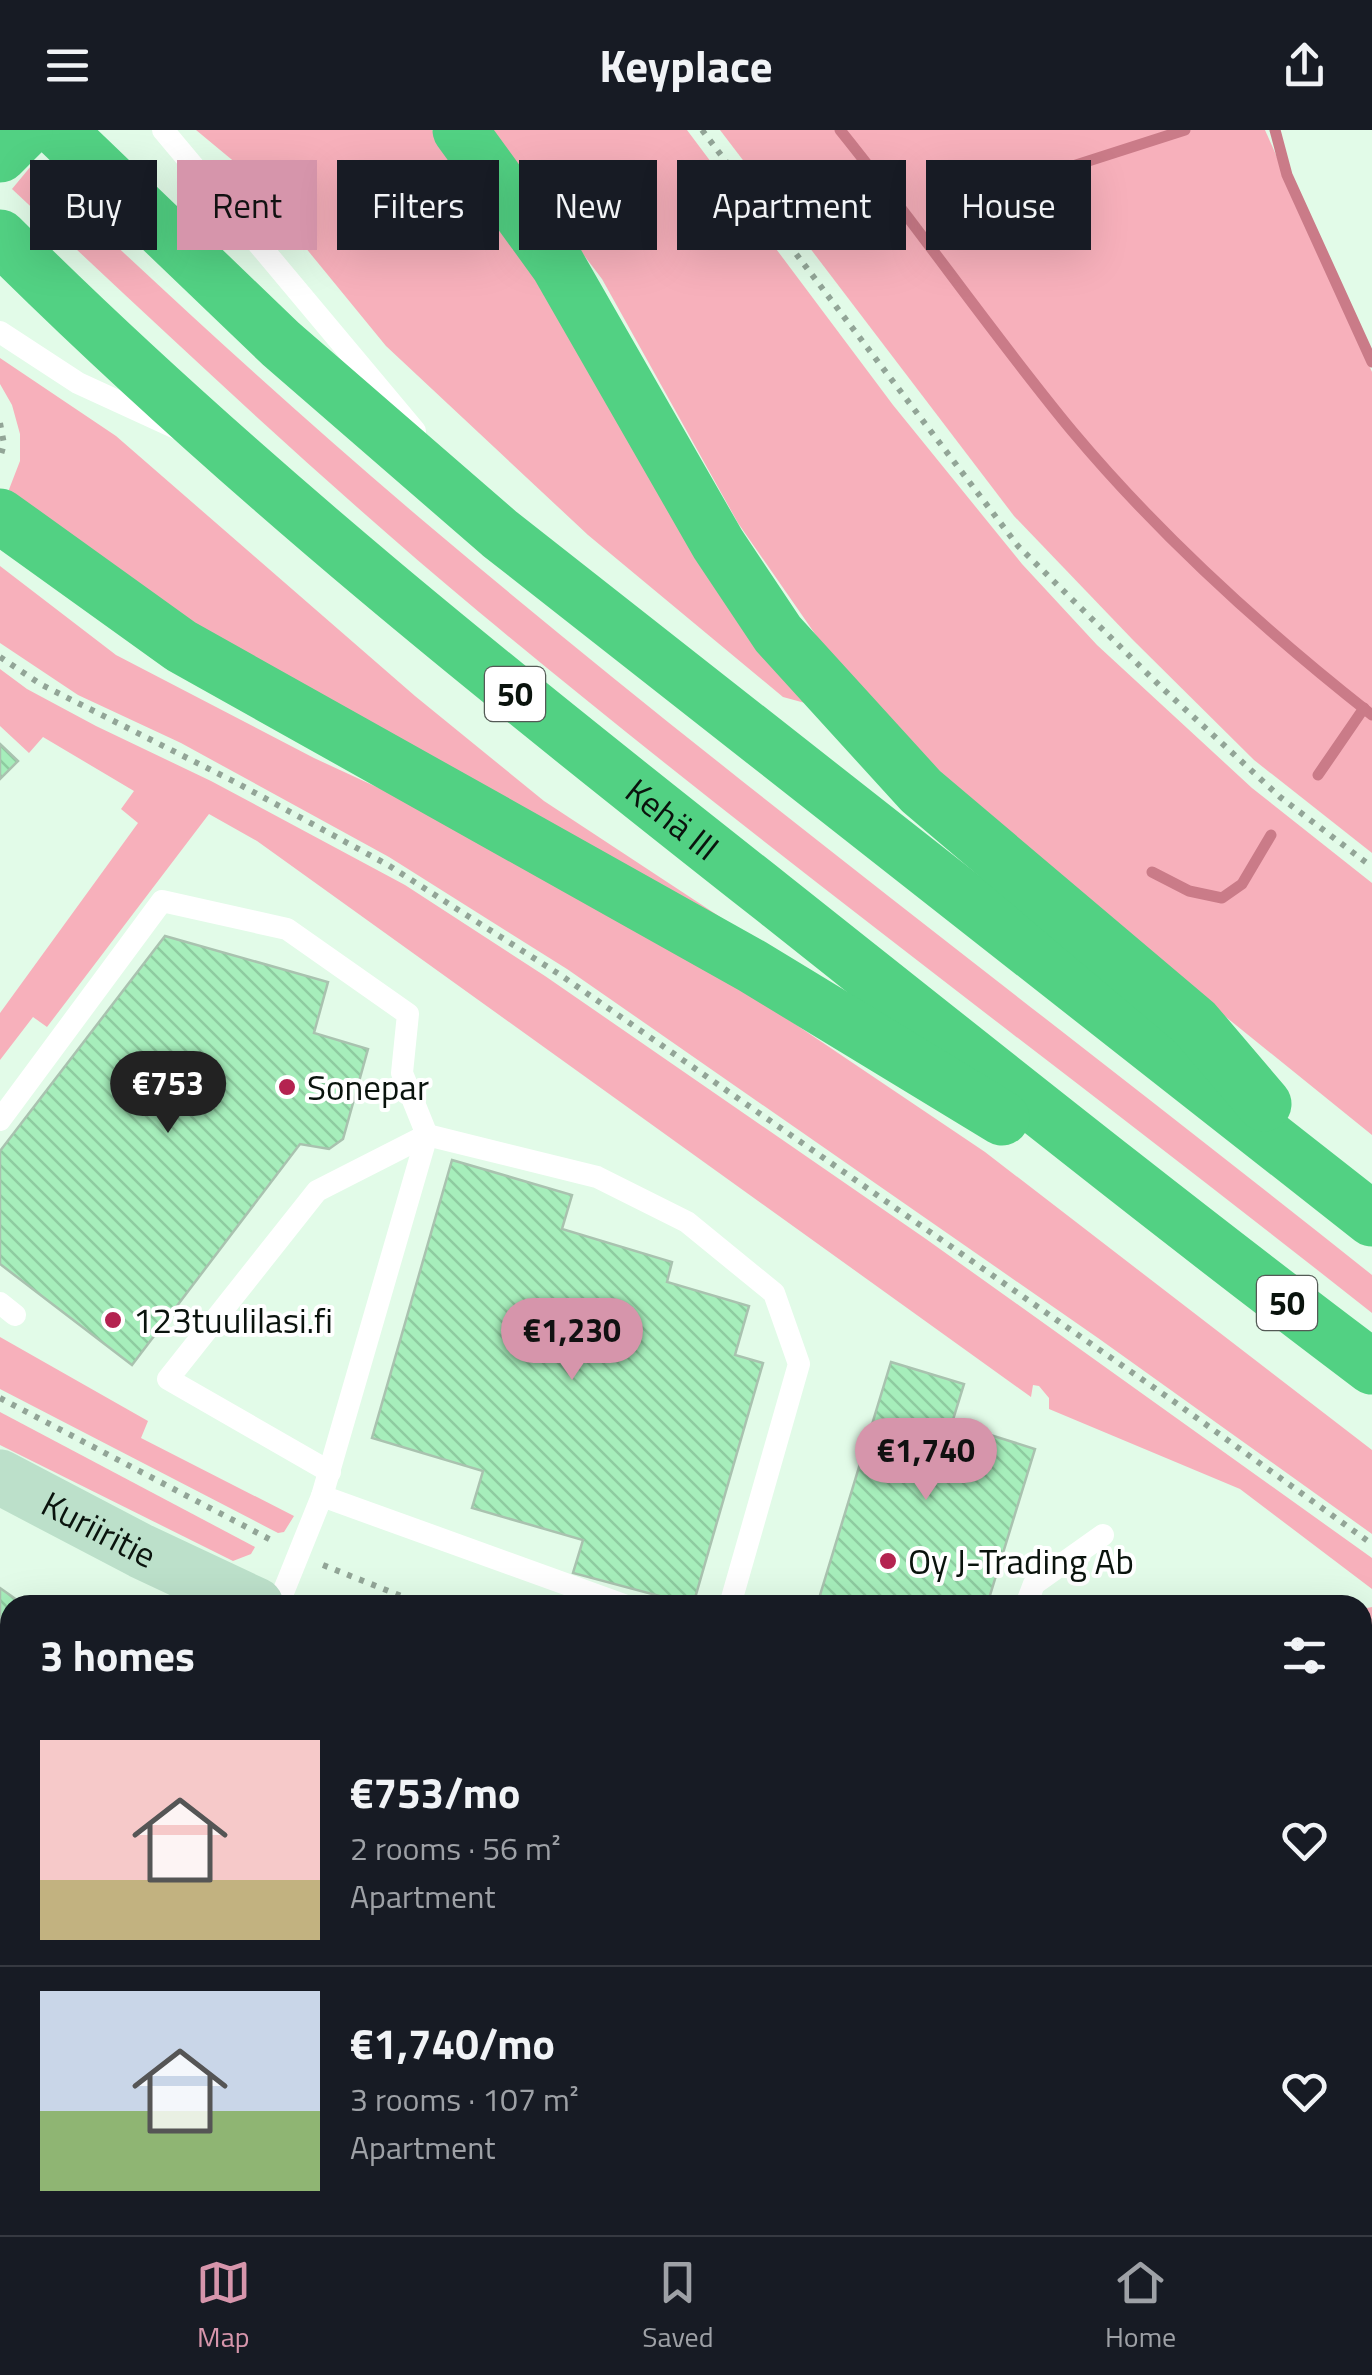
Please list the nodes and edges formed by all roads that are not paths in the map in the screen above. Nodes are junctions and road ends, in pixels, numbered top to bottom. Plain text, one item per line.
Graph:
1 (25, 130) edge
2 (58, 130) edge
3 (163, 130) edge
4 (460, 130) edge
5 (0, 155) edge
6 (0, 237) edge
7 (0, 332) edge
8 (230, 453) junction
9 (3, 517) edge
10 (500, 534) junction
11 (0, 1120) edge
12 (427, 1135) junction
13 (1354, 1204) edge
14 (1201, 1238) junction
15 (1372, 1368) edge
16 (330, 1472) junction
17 (0, 1478) edge
18 (322, 1496) junction
19 (1103, 1535) dead end
20 (235, 1595) edge
21 (282, 1595) edge
22 (596, 1595) edge
23 (733, 1595) edge
24 (1030, 1595) edge

1 - 5 highway
2 - 10 highway
3 - 10 lane
4 - 13 highway
6 - 8 highway, Kehä III / 50
7 - 8 lane
8 - 14 highway, Kehä III / 50
9 - 14 highway
10 - 13 highway
11 - 12 lane
12 - 16 lane
12 - 16 lane
12 - 23 lane
14 - 15 highway, Kehä III / 50
16 - 18 lane
17 - 20 street, Kuriiritie
18 - 21 lane
18 - 22 lane
19 - 24 lane

